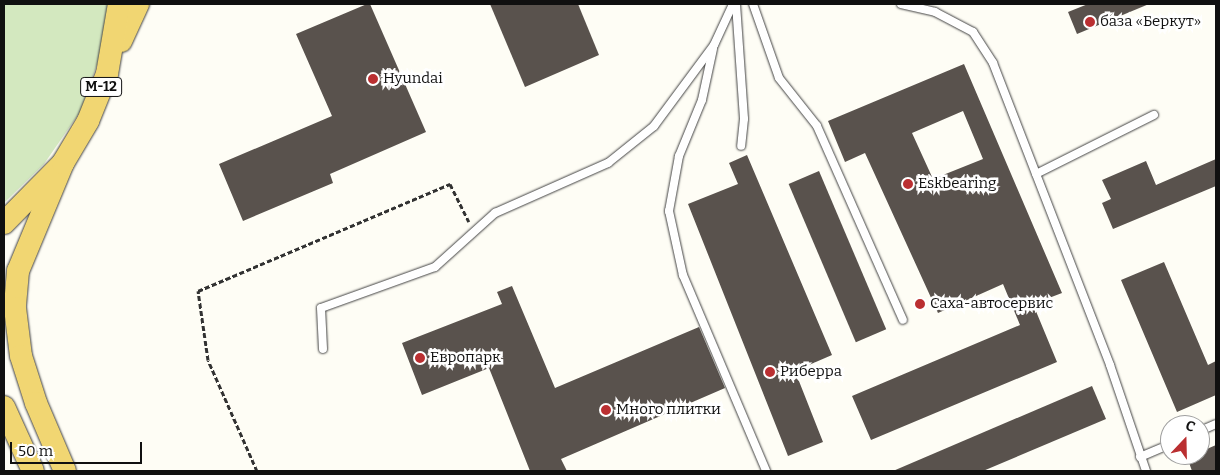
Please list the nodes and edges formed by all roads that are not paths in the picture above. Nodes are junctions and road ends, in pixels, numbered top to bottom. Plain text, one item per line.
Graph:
1 (119, 4) edge
2 (138, 4) edge
3 (735, 4) edge
4 (753, 4) edge
5 (900, 4) edge
6 (714, 45) junction
7 (107, 74) junction
8 (1154, 115) dead end
9 (740, 146) dead end
10 (63, 164) junction
11 (1036, 174) junction
12 (4, 223) edge
13 (903, 320) dead end
14 (323, 349) dead end
15 (4, 407) edge
16 (1160, 448) edge
17 (1140, 457) junction
18 (33, 471) edge
19 (65, 471) edge
20 (766, 471) edge
21 (1146, 471) edge

1 - 7 main road, М-12
2 - 7 main road
3 - 6 lane
3 - 9 lane
4 - 13 lane
5 - 11 lane
6 - 14 lane
6 - 20 lane
7 - 10 main road, М-12
8 - 11 lane
10 - 12 main road, М-12
10 - 19 main road, М-12
11 - 17 lane
15 - 18 main road
16 - 17 lane
17 - 21 lane

